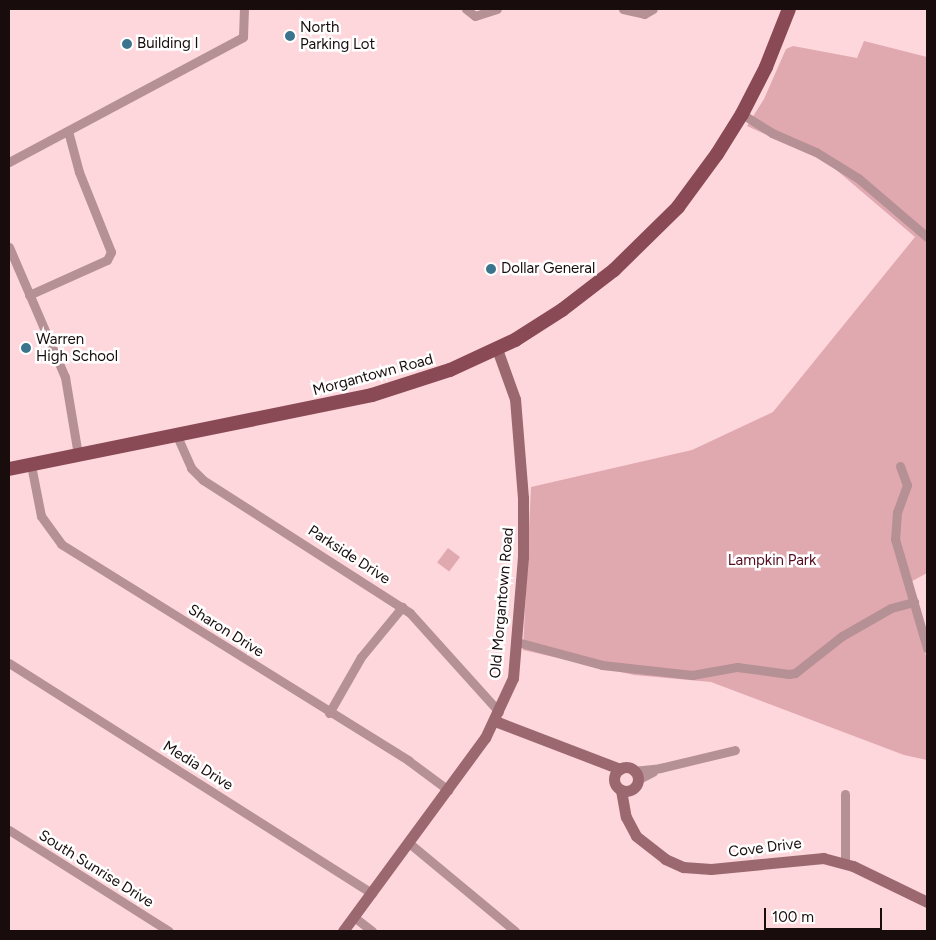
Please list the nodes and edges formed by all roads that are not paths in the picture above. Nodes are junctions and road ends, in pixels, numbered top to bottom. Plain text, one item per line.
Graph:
1 (244, 9) edge
2 (466, 9) edge
3 (497, 9) edge
4 (623, 9) edge
5 (653, 9) edge
6 (789, 9) edge
7 (742, 114) junction
8 (68, 131) junction
9 (9, 162) edge
10 (927, 237) edge
11 (9, 248) edge
12 (29, 294) junction
13 (497, 349) junction
14 (177, 436) junction
15 (78, 455) junction
16 (31, 465) junction
17 (900, 466) dead end
18 (9, 469) edge
19 (914, 602) junction
20 (402, 607) junction
21 (517, 642) junction
22 (927, 648) edge
23 (9, 663) edge
24 (329, 713) junction
25 (497, 717) junction
26 (735, 750) dead end
27 (617, 772) junction
28 (634, 780) junction
29 (448, 790) junction
30 (621, 790) junction
31 (845, 794) dead end
32 (624, 808) junction
33 (9, 830) edge
34 (409, 843) junction
35 (845, 862) junction
36 (372, 893) junction
37 (927, 902) edge
38 (354, 918) junction
39 (169, 931) edge
40 (343, 931) edge
41 (372, 931) edge
42 (515, 931) edge

1 - 8 street
2 - 3 street
4 - 5 street
6 - 7 main road, Morgantown Road
7 - 10 street
7 - 13 main road, Morgantown Road
8 - 9 street
8 - 12 street
11 - 12 street
12 - 15 street
13 - 14 main road, Morgantown Road
13 - 21 street, Old Morgantown Road
14 - 15 main road, Morgantown Road
14 - 20 street, Parkside Drive
15 - 16 main road, Morgantown Road
16 - 18 main road, Morgantown Road
16 - 24 street, Sharon Drive
17 - 19 street
19 - 21 street
19 - 22 street
20 - 24 street
20 - 25 street, Parkside Drive
21 - 25 street, Old Morgantown Road
23 - 36 street, Media Drive
24 - 29 street, Sharon Drive
25 - 27 street, Parkside Drive
25 - 29 street, Old Morgantown Road
26 - 28 street
27 - 28 street
27 - 30 street, Parkside Drive
28 - 30 street
28 - 32 street
29 - 34 street, Old Morgantown Road
30 - 32 street, Cove Drive
31 - 35 street
32 - 35 street, Cove Drive
33 - 39 street, South Sunrise Drive
34 - 36 street, Old Morgantown Road
34 - 42 street
35 - 37 street, Cove Drive
36 - 38 street, Old Morgantown Road
38 - 40 street, Old Morgantown Road
38 - 41 street

